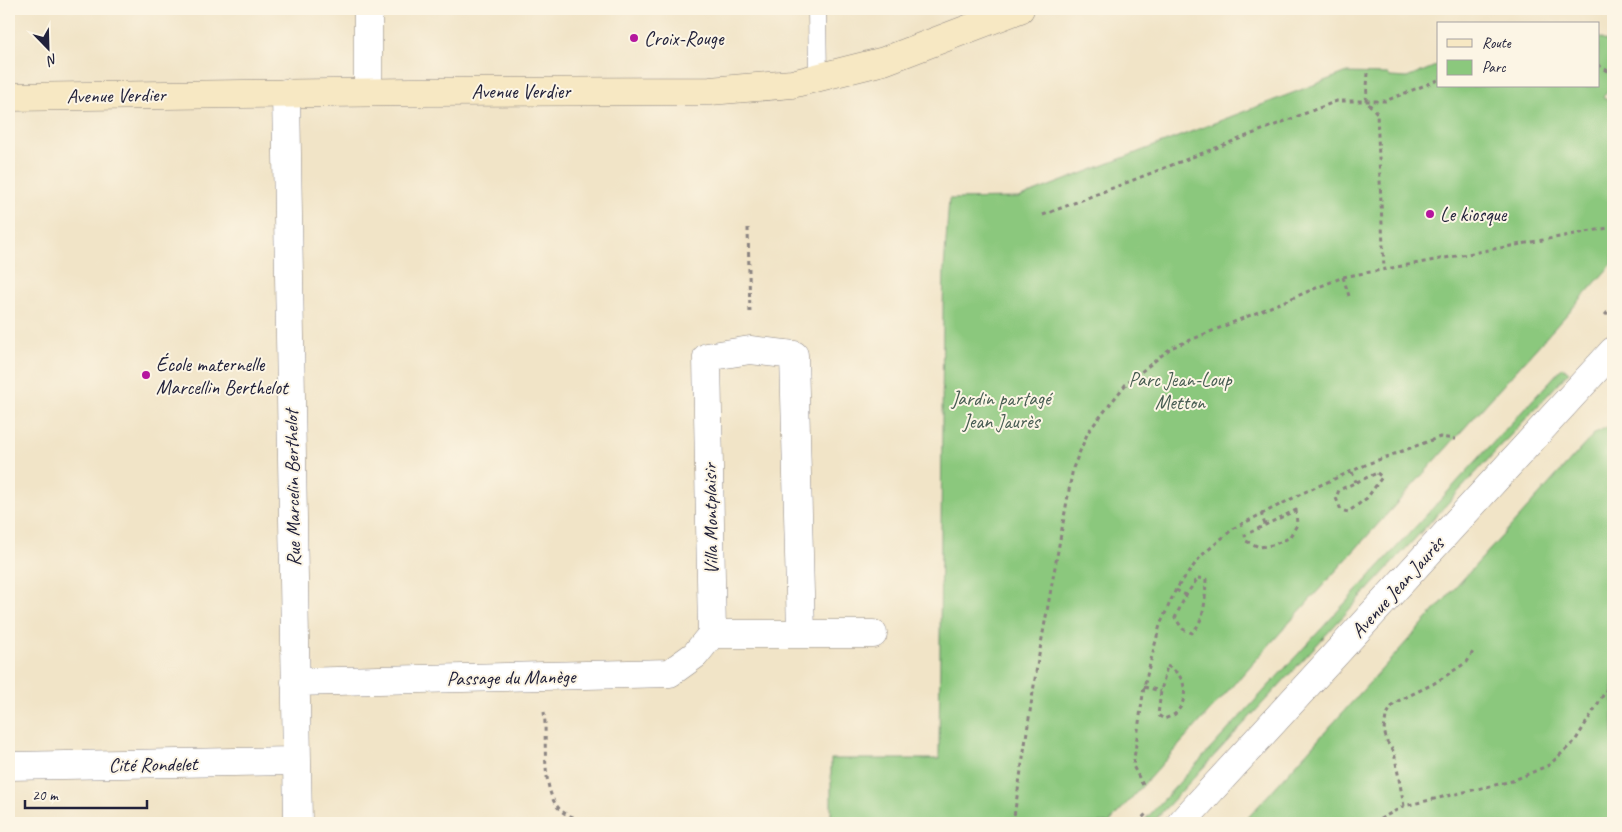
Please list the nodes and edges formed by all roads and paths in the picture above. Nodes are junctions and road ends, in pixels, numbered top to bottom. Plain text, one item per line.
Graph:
1 (368, 9) edge
2 (817, 9) edge
3 (1020, 9) edge
4 (1600, 66) edge
5 (1368, 73) dead end
6 (1613, 74) edge
7 (818, 78) junction
8 (1437, 80) edge
9 (368, 92) junction
10 (286, 93) junction
11 (9, 96) edge
12 (1366, 101) junction
13 (1043, 215) dead end
14 (1613, 227) edge
15 (748, 228) dead end
16 (1384, 269) junction
17 (1344, 277) junction
18 (1349, 296) dead end
19 (750, 350) junction
20 (1613, 350) edge
21 (1455, 439) dead end
22 (1352, 472) junction
23 (1356, 482) junction
24 (1260, 514) junction
25 (1264, 525) junction
26 (1176, 589) junction
27 (1186, 595) junction
28 (801, 633) junction
29 (712, 634) junction
30 (873, 634) dead end
31 (1474, 650) dead end
32 (541, 676) junction
33 (1613, 680) edge
34 (295, 682) junction
35 (1144, 687) junction
36 (1161, 691) junction
37 (297, 761) junction
38 (9, 766) edge
39 (1143, 785) dead end
40 (1404, 806) junction
41 (298, 823) edge
42 (603, 823) edge
43 (1013, 823) edge
44 (1182, 823) edge
45 (1374, 823) edge

1 - 9 street
2 - 7 lane
3 - 7 main road, Avenue Verdier
4 - 6 path
5 - 12 path
7 - 9 main road, Avenue Verdier
8 - 12 path
9 - 10 main road, Avenue Verdier
10 - 11 main road, Avenue Verdier
10 - 34 street, Rue Marcelin Berthelot
12 - 13 path
12 - 16 path
14 - 16 path
15 - 19 path
16 - 17 path
17 - 18 path
17 - 43 path
19 - 28 street, Villa Montplaisir
19 - 29 street, Villa Montplaisir
20 - 44 street, Avenue Jean Jaurès
21 - 22 path
22 - 23 path
22 - 24 path
23 - 23 path
24 - 25 path
24 - 26 path
25 - 25 path
26 - 27 path
26 - 35 path
27 - 27 path
28 - 29 street
28 - 30 street
29 - 32 street, Passage du Manège
31 - 40 path
32 - 34 street, Passage du Manège
32 - 42 path
33 - 40 path
34 - 37 street, Rue Marcelin Berthelot
35 - 36 path
35 - 39 path
36 - 36 path
37 - 38 street, Cité Rondelet
37 - 41 street, Rue Marcelin Berthelot
40 - 45 path

